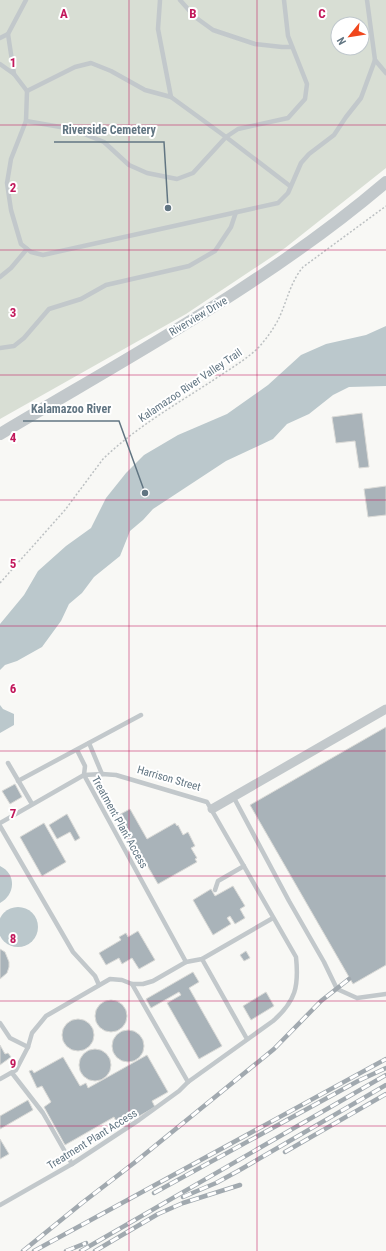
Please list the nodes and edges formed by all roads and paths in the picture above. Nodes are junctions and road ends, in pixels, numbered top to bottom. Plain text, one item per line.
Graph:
1 (26, 0) edge
2 (160, 0) edge
3 (180, 0) edge
4 (284, 0) edge
5 (366, 0) edge
6 (8, 34) junction
7 (0, 38) edge
8 (292, 47) junction
9 (375, 60) junction
10 (0, 64) edge
11 (386, 73) edge
12 (14, 74) junction
13 (27, 90) junction
14 (171, 97) junction
15 (26, 121) junction
16 (226, 136) junction
17 (386, 182) edge
18 (290, 186) junction
19 (386, 206) edge
20 (236, 212) junction
21 (28, 249) junction
22 (0, 277) edge
23 (0, 348) edge
24 (0, 434) edge
25 (0, 583) edge
26 (386, 709) edge
27 (141, 715) dead end
28 (89, 743) junction
29 (77, 750) junction
30 (8, 764) dead end
31 (102, 774) junction
32 (84, 775) junction
33 (18, 781) junction
34 (233, 796) junction
35 (32, 804) junction
36 (212, 809) junction
37 (0, 823) edge
38 (0, 826) edge
39 (244, 866) junction
40 (215, 890) dead end
41 (273, 918) junction
42 (202, 958) junction
43 (186, 962) junction
44 (132, 984) junction
45 (100, 985) junction
46 (386, 994) edge
47 (0, 1022) edge
48 (247, 1039) junction
49 (28, 1047) junction
50 (12, 1073) junction
51 (0, 1079) edge
52 (188, 1082) junction
53 (72, 1164) junction
54 (0, 1205) edge

1 - 6 lane
2 - 14 lane
3 - 8 lane
4 - 8 lane
5 - 9 lane
6 - 7 lane
6 - 12 lane
8 - 16 lane
9 - 11 lane
9 - 18 lane
10 - 12 lane
12 - 13 lane
13 - 14 lane
13 - 15 lane
14 - 16 lane
15 - 16 lane
15 - 21 lane
16 - 18 lane
17 - 24 street, Riverview Drive
18 - 20 lane
19 - 25 path, Kalamazoo River Valley Trail
20 - 21 lane
20 - 23 lane
21 - 22 lane
26 - 34 street
27 - 28 lane
28 - 29 lane
28 - 31 lane
29 - 32 lane, Treatment Plant Access
29 - 33 lane
30 - 33 lane
31 - 32 lane, Harrison Street
31 - 36 lane, Harrison Street
32 - 35 lane, Harrison Street
32 - 43 lane, Treatment Plant Access
33 - 35 lane
34 - 36 street
34 - 46 lane
35 - 37 lane, Harrison Street
36 - 39 lane, Treatment Plant Access
38 - 45 lane
39 - 40 lane
39 - 41 lane, Treatment Plant Access
41 - 42 lane
41 - 48 lane, Treatment Plant Access
42 - 43 lane
42 - 48 lane
43 - 44 lane
44 - 45 lane
44 - 52 lane
45 - 49 lane
47 - 49 lane
48 - 52 lane, Treatment Plant Access
49 - 50 lane
50 - 51 lane
50 - 53 lane
52 - 53 lane, Treatment Plant Access
53 - 54 lane, Treatment Plant Access

